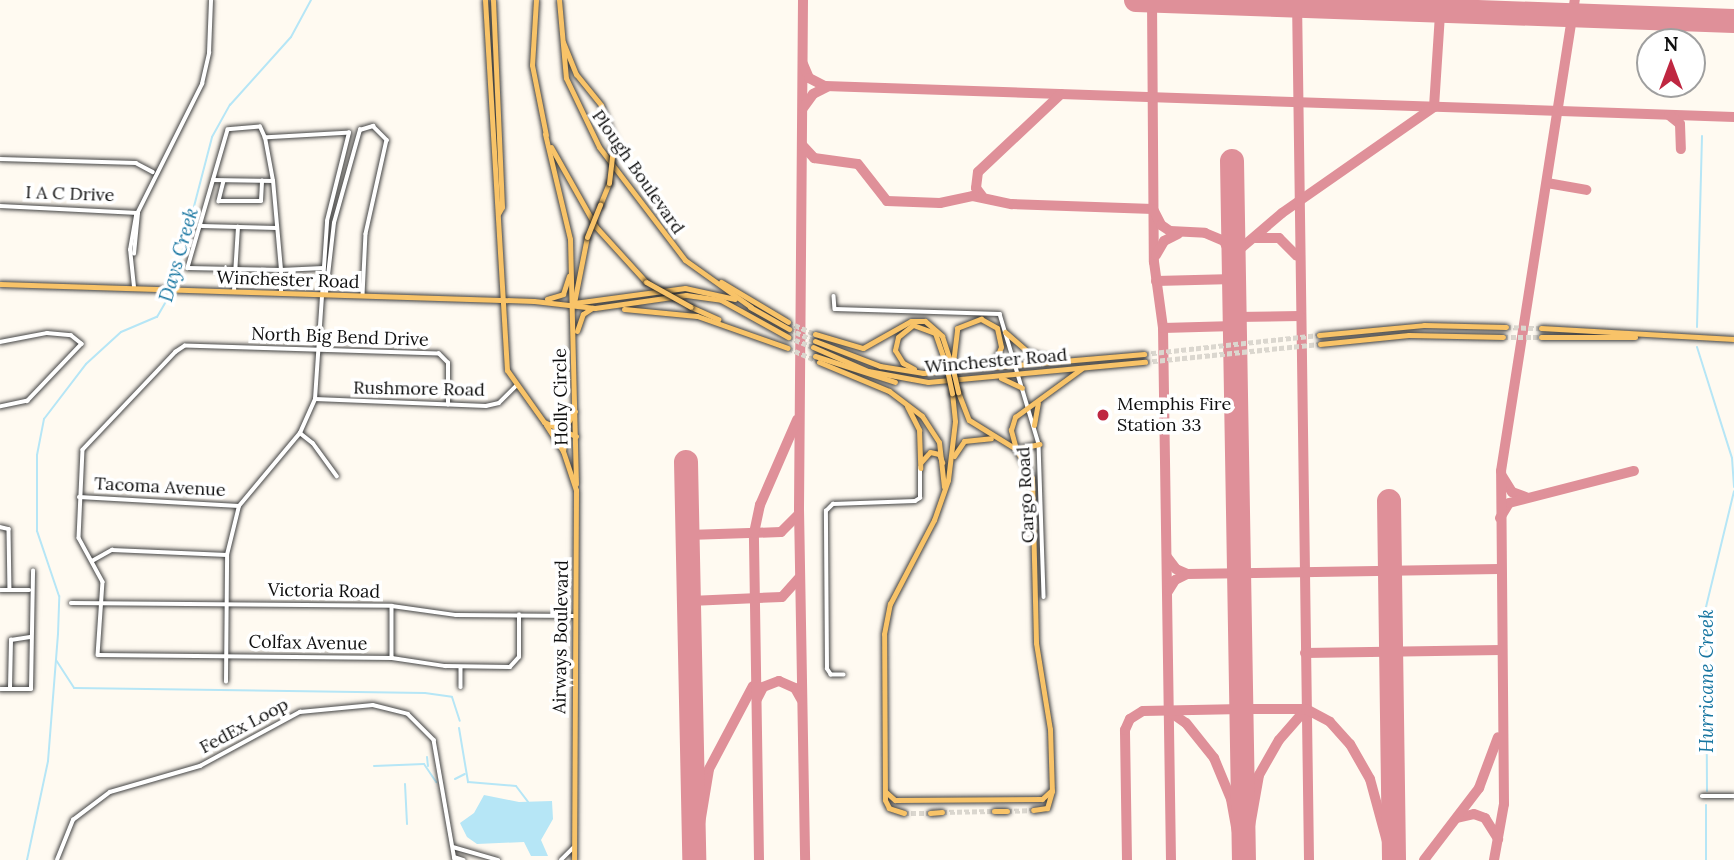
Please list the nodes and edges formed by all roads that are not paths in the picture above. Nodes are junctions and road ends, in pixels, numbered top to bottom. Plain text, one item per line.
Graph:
1 (211, 0) edge
2 (485, 0) edge
3 (493, 0) edge
4 (536, 0) edge
5 (559, 0) edge
6 (559, 34) junction
7 (545, 134) junction
8 (265, 138) junction
9 (0, 159) edge
10 (154, 173) junction
11 (214, 180) junction
12 (224, 181) junction
13 (262, 181) junction
14 (273, 181) junction
15 (0, 206) edge
16 (138, 213) junction
17 (498, 214) junction
18 (202, 226) junction
19 (238, 227) junction
20 (276, 228) junction
21 (571, 256) junction
22 (323, 268) junction
23 (235, 269) junction
24 (697, 269) junction
25 (281, 270) junction
26 (0, 284) edge
27 (134, 288) junction
28 (234, 293) junction
29 (281, 294) junction
30 (323, 295) junction
31 (363, 296) junction
32 (834, 296) dead end
33 (502, 301) junction
34 (541, 301) junction
35 (574, 303) junction
36 (751, 307) junction
37 (595, 308) junction
38 (610, 308) junction
39 (1506, 327) tunnel mouth
40 (1541, 328) tunnel mouth
41 (743, 329) junction
42 (788, 330) junction
43 (1005, 332) junction
44 (1319, 335) tunnel mouth
45 (1639, 336) junction
46 (1503, 337) tunnel mouth
47 (1541, 337) tunnel mouth
48 (1734, 339) edge
49 (575, 340) junction
50 (814, 341) junction
51 (0, 342) edge
52 (1320, 344) tunnel mouth
53 (788, 348) tunnel mouth
54 (320, 350) junction
55 (1144, 354) tunnel mouth
56 (1074, 362) junction
57 (1145, 362) tunnel mouth
58 (1085, 367) junction
59 (953, 370) junction
60 (1017, 370) junction
61 (972, 371) junction
62 (923, 373) junction
63 (995, 376) junction
64 (928, 382) junction
65 (515, 387) junction
66 (1022, 388) junction
67 (955, 393) junction
68 (900, 398) junction
69 (316, 399) junction
70 (1040, 400) junction
71 (447, 405) junction
72 (0, 407) edge
73 (1029, 408) junction
74 (576, 409) junction
75 (544, 422) junction
76 (1034, 425) junction
77 (554, 429) junction
78 (300, 433) junction
79 (576, 436) junction
80 (994, 438) junction
81 (1038, 443) junction
82 (1016, 449) junction
83 (562, 450) junction
84 (951, 463) junction
85 (920, 468) junction
86 (944, 468) junction
87 (337, 476) dead end
88 (576, 490) junction
89 (943, 494) junction
90 (79, 497) junction
91 (239, 506) junction
92 (0, 527) edge
93 (228, 555) junction
94 (92, 561) junction
95 (33, 571) dead end
96 (0, 590) edge
97 (10, 590) junction
98 (30, 590) junction
99 (1044, 597) dead end
100 (71, 603) dead end
101 (101, 603) junction
102 (229, 603) junction
103 (391, 606) junction
104 (519, 615) junction
105 (576, 616) junction
106 (30, 637) junction
107 (227, 655) junction
108 (392, 658) junction
109 (461, 667) junction
110 (844, 675) dead end
111 (226, 682) dead end
112 (461, 687) dead end
113 (10, 688) junction
114 (0, 689) edge
115 (1052, 788) junction
116 (885, 789) junction
117 (1702, 796) dead end
118 (1734, 796) edge
119 (1033, 810) dead end
120 (994, 811) tunnel mouth
121 (1007, 811) tunnel mouth
122 (942, 812) tunnel mouth
123 (904, 813) dead end
124 (930, 813) tunnel mouth
125 (453, 847) junction
126 (574, 847) junction
127 (455, 858) edge
128 (57, 860) edge
129 (464, 860) edge
130 (498, 860) edge
131 (561, 860) edge
132 (574, 860) edge

1 - 10 street
2 - 17 main road, Airways Boulevard
3 - 17 main road, Airways Boulevard
4 - 7 main road
5 - 6 main road, Plough Boulevard
6 - 24 main road, Plough Boulevard
6 - 35 main road, bridge
7 - 21 main road
7 - 41 main road, bridge
8 - 11 street
8 - 14 street
8 - 22 street
9 - 10 street
10 - 16 street
11 - 12 street
11 - 18 street
12 - 13 street
12 - 13 street
13 - 14 street
14 - 20 street
15 - 16 street, I A C Drive
16 - 27 street
17 - 33 main road, Airways Boulevard
18 - 19 street
18 - 23 street
19 - 20 street
19 - 23 street
20 - 25 street
21 - 34 main road
21 - 35 main road
22 - 25 street
22 - 30 street
23 - 25 street
23 - 28 street
24 - 36 main road
24 - 42 main road
25 - 29 street
26 - 27 main road, Winchester Road
27 - 28 main road, Winchester Road
28 - 29 main road, Winchester Road
29 - 30 main road, Winchester Road
30 - 31 main road, Winchester Road
30 - 31 street
30 - 54 street
31 - 33 main road, Winchester Road
32 - 43 street, Cargo Road
33 - 34 main road, Winchester Road
33 - 65 main road, Airways Boulevard
34 - 35 main road, Winchester Road
35 - 36 main road, Winchester Road
35 - 37 main road, Winchester Road
35 - 49 main road, Holly Circle
36 - 42 main road, Winchester Road
37 - 38 main road, Winchester Road
37 - 49 main road
38 - 41 main road
38 - 42 main road, Winchester Road
39 - 44 main road
40 - 45 main road
41 - 53 main road
43 - 56 main road
43 - 60 street, Cargo Road
45 - 47 main road
45 - 48 main road
46 - 52 main road
49 - 74 main road, Holly Circle
50 - 59 main road
50 - 62 main road, Winchester Road
50 - 64 main road, Winchester Road
51 - 72 street
54 - 69 street
54 - 71 street, North Big Bend Drive
54 - 90 street, North Big Bend Drive
55 - 56 main road, Winchester Road
56 - 60 main road, Winchester Road
57 - 58 main road, Winchester Road
58 - 60 main road, Winchester Road
58 - 70 main road
59 - 61 main road
59 - 67 main road, bridge
60 - 61 main road, Winchester Road
60 - 63 main road, Winchester Road
60 - 66 street, Cargo Road
61 - 62 main road, Winchester Road
62 - 67 main road, bridge
63 - 64 main road, Winchester Road
63 - 66 main road
64 - 68 main road
65 - 71 street, Rushmore Road
65 - 75 main road, Airways Boulevard
66 - 73 street, Cargo Road
67 - 80 main road
67 - 84 main road
68 - 85 main road
68 - 86 main road
69 - 71 street, Rushmore Road
69 - 78 street
70 - 73 main road
70 - 76 main road
73 - 76 street, Cargo Road
73 - 82 main road
74 - 75 main road
74 - 79 main road, Holly Circle
75 - 77 main road, Airways Boulevard
75 - 83 main road, Airways Boulevard
76 - 81 street, Cargo Road
77 - 79 main road, Airways Boulevard
77 - 83 main road
78 - 87 street
78 - 91 street
79 - 88 main road, Holly Circle
80 - 82 main road
80 - 84 main road
81 - 82 main road
81 - 99 street, Cargo Road
82 - 115 main road
83 - 88 main road, Airways Boulevard
84 - 89 main road
85 - 86 main road
85 - 110 street
86 - 89 main road
88 - 105 main road, Airways Boulevard
89 - 116 main road
90 - 91 street, Tacoma Avenue
90 - 94 street
91 - 93 street
92 - 97 street
93 - 94 street
93 - 102 street
94 - 101 street
95 - 98 street
96 - 97 street
97 - 98 street
98 - 106 street
100 - 101 street, Victoria Road
101 - 102 street, Victoria Road
101 - 107 street, Colfax Avenue
102 - 103 street, Victoria Road
102 - 107 street
103 - 104 street, Victoria Road
103 - 108 street
104 - 105 street, Victoria Road
104 - 109 street, Colfax Avenue
105 - 126 main road, Airways Boulevard
106 - 113 street
106 - 113 street
107 - 108 street, Colfax Avenue
107 - 111 street
108 - 109 street, Colfax Avenue
109 - 112 street
113 - 114 street
115 - 116 main road
115 - 119 main road
116 - 123 main road
117 - 118 street
120 - 121 main road
122 - 124 main road
125 - 127 street, FedEx Loop
125 - 128 street, FedEx Loop
125 - 130 street
126 - 131 street
126 - 132 main road, Airways Boulevard
127 - 129 street

